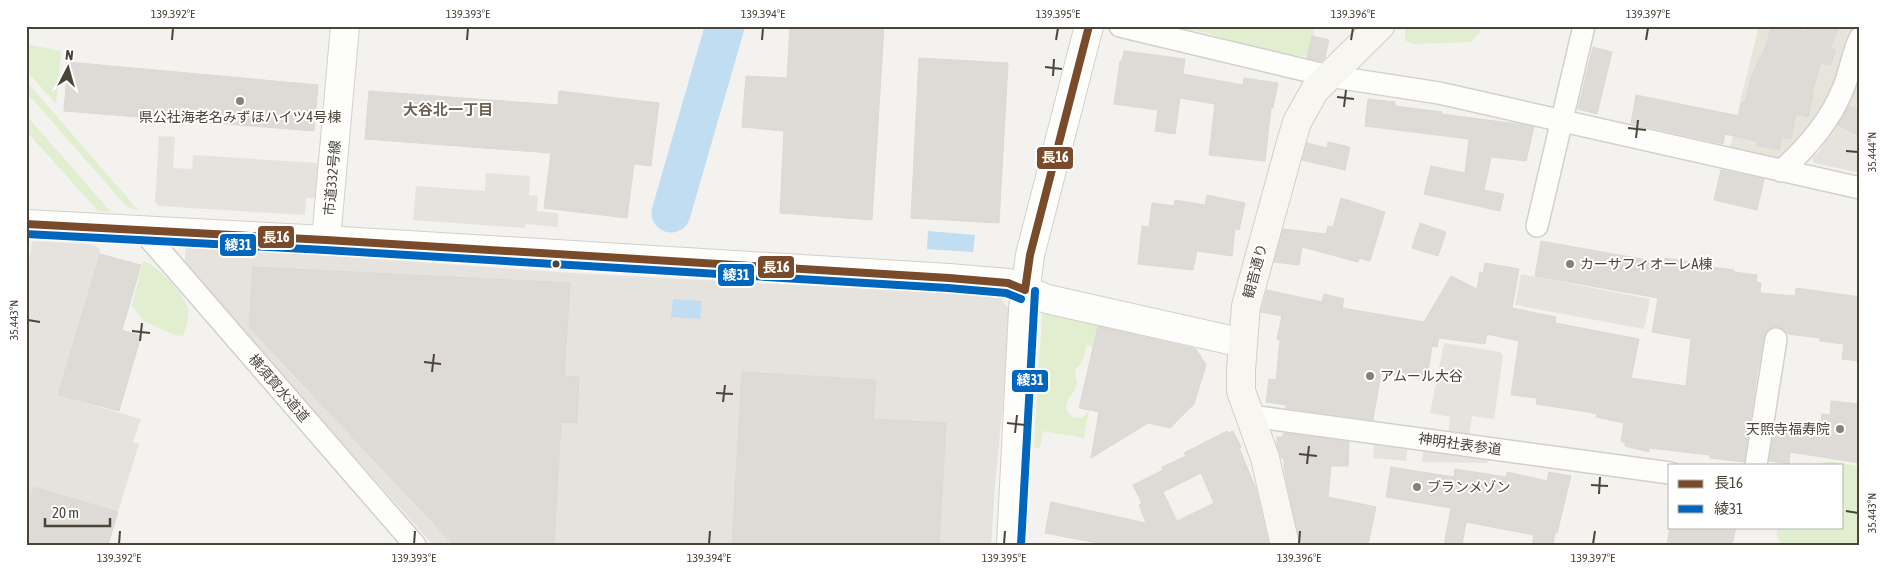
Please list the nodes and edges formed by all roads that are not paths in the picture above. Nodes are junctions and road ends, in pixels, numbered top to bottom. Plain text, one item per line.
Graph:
1 (345, 26) edge
2 (1089, 26) edge
3 (1120, 26) edge
4 (1380, 26) edge
5 (1584, 26) edge
6 (1860, 38) edge
7 (1329, 76) junction
8 (1561, 120) junction
9 (1781, 171) junction
10 (1860, 188) edge
11 (26, 224) edge
12 (1536, 226) dead end
13 (143, 231) junction
14 (326, 240) junction
15 (1025, 290) junction
16 (1776, 339) dead end
17 (1243, 343) junction
18 (1251, 416) junction
19 (1756, 464) edge
20 (1668, 473) edge
21 (416, 545) edge
22 (1011, 545) edge
23 (1285, 545) edge

1 - 14 street, 市道332号線
2 - 15 street
3 - 7 street
4 - 7 main road, 観音通り
5 - 8 street
6 - 9 street
7 - 8 street
7 - 17 main road, 観音通り
8 - 9 street
8 - 12 street
9 - 10 street
11 - 13 street
13 - 14 street
13 - 21 street, 横須賀水道道
14 - 15 street
15 - 17 street
15 - 22 street
16 - 19 street
17 - 18 main road, 観音通り
18 - 20 street, 神明社表参道
18 - 23 main road, 観音通り

